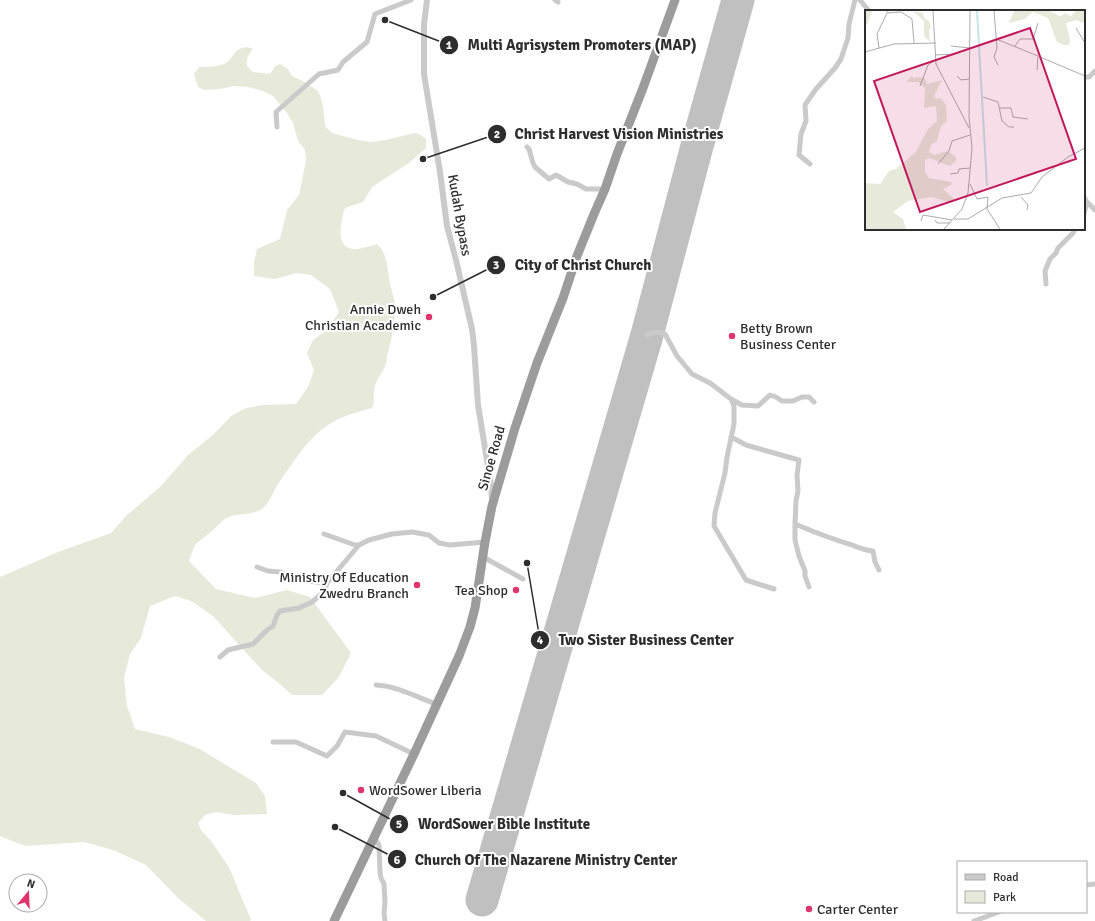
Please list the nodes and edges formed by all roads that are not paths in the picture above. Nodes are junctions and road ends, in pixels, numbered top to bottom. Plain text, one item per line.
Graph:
1 (411, 0) edge
2 (427, 0) edge
3 (674, 0) edge
4 (855, 0) edge
5 (860, 0) edge
6 (868, 10) edge
7 (1095, 71) edge
8 (1085, 77) edge
9 (277, 127) dead end
10 (527, 147) dead end
11 (810, 164) dead end
12 (605, 189) junction
13 (1085, 199) edge
14 (1087, 202) junction
15 (1085, 210) edge
16 (1095, 210) edge
17 (1074, 230) edge
18 (1046, 284) dead end
19 (647, 335) dead end
20 (731, 399) junction
21 (814, 402) dead end
22 (731, 437) junction
23 (492, 506) junction
24 (795, 524) junction
25 (324, 534) dead end
26 (485, 542) junction
27 (359, 545) junction
28 (483, 557) junction
29 (257, 567) dead end
30 (879, 570) dead end
31 (523, 579) dead end
32 (327, 583) junction
33 (809, 587) dead end
34 (774, 589) dead end
35 (220, 657) dead end
36 (376, 685) dead end
37 (436, 704) junction
38 (273, 742) dead end
39 (414, 754) junction
40 (374, 837) junction
41 (996, 913) edge
42 (334, 921) edge
43 (386, 921) edge
44 (974, 921) edge

1 - 9 street
2 - 23 street, Kudah Bypass
3 - 12 highway, Sinoe Road
4 - 11 street
5 - 6 street
7 - 8 street
10 - 12 street
12 - 23 highway, Sinoe Road
13 - 14 street
14 - 15 street
14 - 16 street
17 - 18 street
19 - 20 street
20 - 21 street
20 - 22 street
22 - 24 street
22 - 34 street
23 - 26 highway, Sinoe Road
24 - 30 street
24 - 33 street
25 - 27 street
26 - 27 street
26 - 28 highway, Sinoe Road
27 - 32 street
28 - 31 street
28 - 37 highway, Sinoe Road
29 - 32 street
32 - 35 street
36 - 37 street
37 - 39 highway, Sinoe Road
38 - 39 street
39 - 40 highway, Sinoe Road
40 - 42 highway, Sinoe Road
40 - 43 street
41 - 44 street

